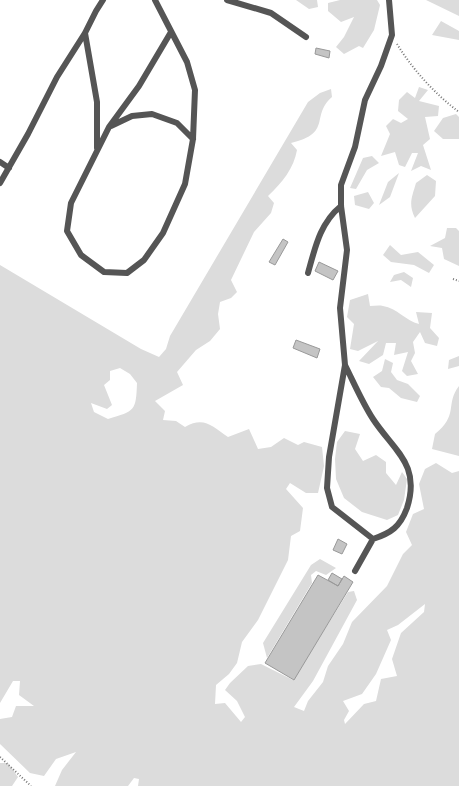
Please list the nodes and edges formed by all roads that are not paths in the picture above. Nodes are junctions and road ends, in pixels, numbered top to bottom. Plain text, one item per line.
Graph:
1 (103, 0) edge
2 (155, 0) edge
3 (228, 0) edge
4 (389, 0) edge
5 (170, 32) junction
6 (86, 33) junction
7 (306, 37) dead end
8 (109, 127) junction
9 (193, 139) junction
10 (98, 150) junction
11 (0, 162) edge
12 (9, 168) junction
13 (0, 183) edge
14 (341, 206) junction
15 (308, 273) dead end
16 (345, 365) junction
17 (373, 539) junction
18 (355, 571) dead end

1 - 6 lane
2 - 5 lane
3 - 7 lane
4 - 14 lane
5 - 8 lane
5 - 9 lane
6 - 10 lane
6 - 12 lane
8 - 9 lane
8 - 10 lane
9 - 10 lane
11 - 12 lane
12 - 13 lane
14 - 15 lane
14 - 16 lane
16 - 17 lane
16 - 17 lane
17 - 18 lane

